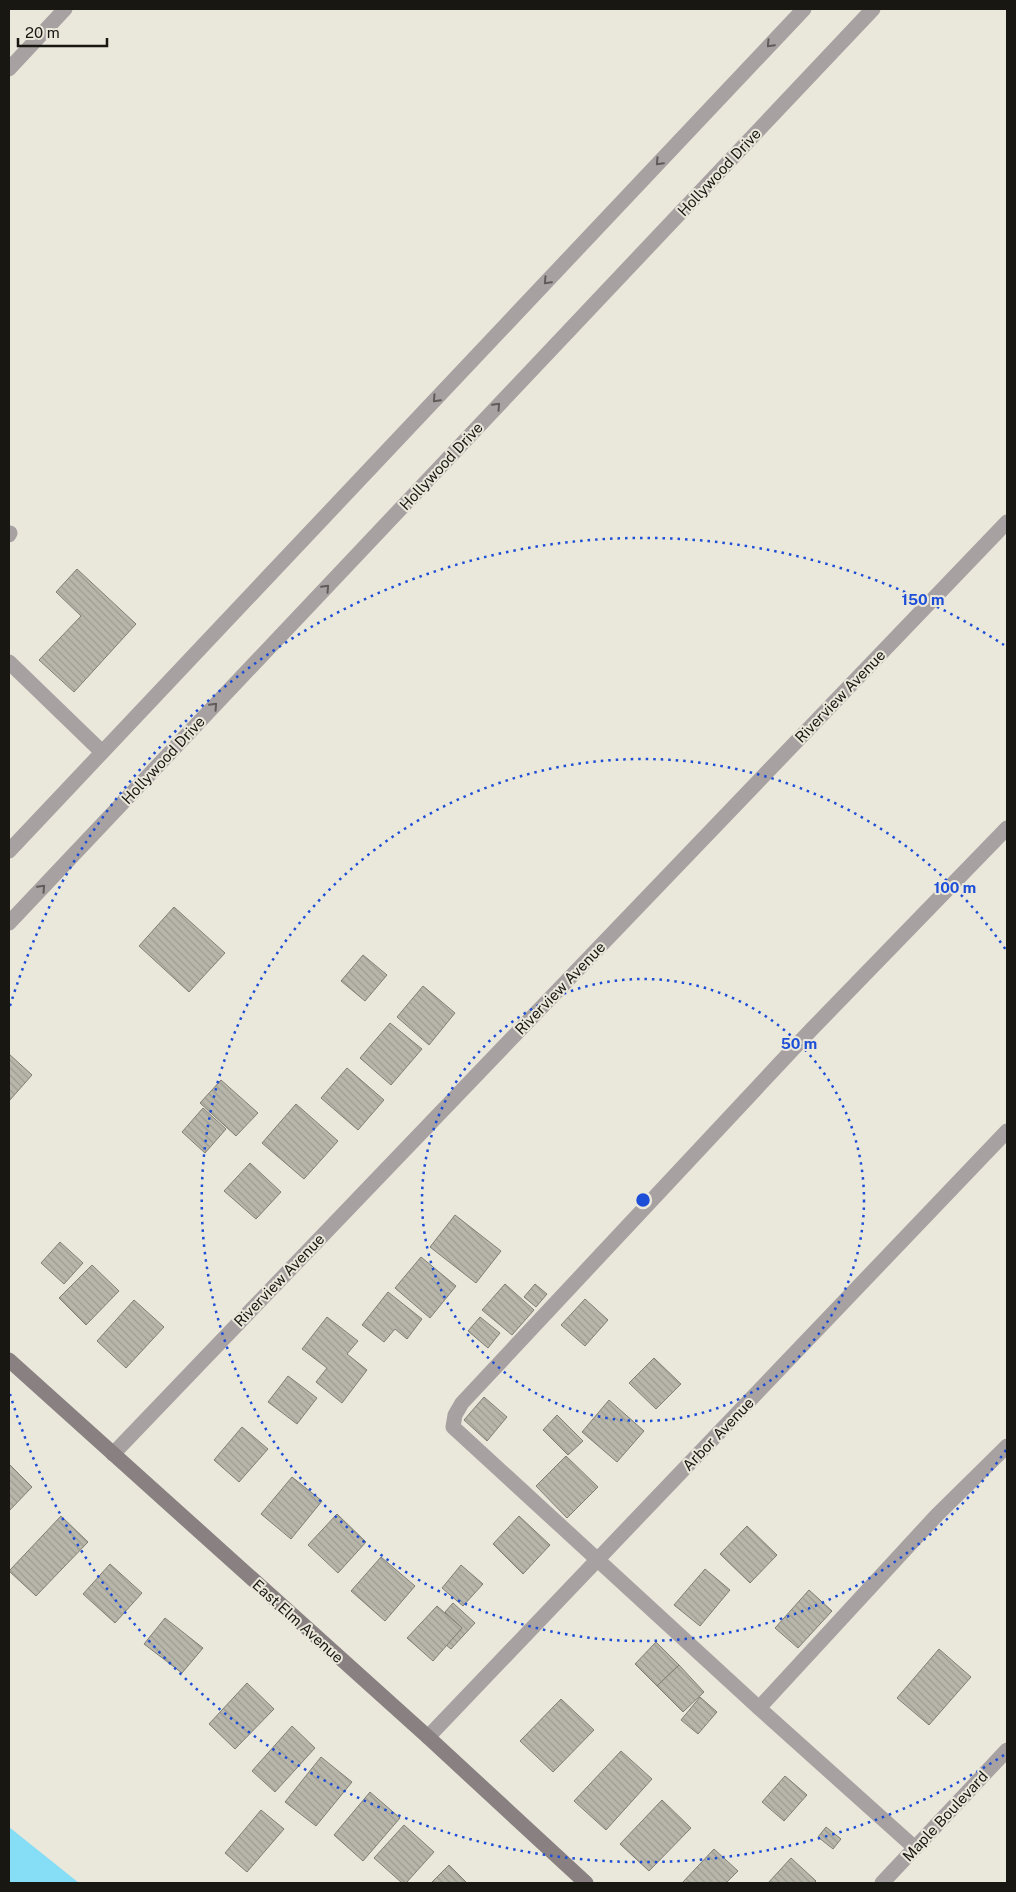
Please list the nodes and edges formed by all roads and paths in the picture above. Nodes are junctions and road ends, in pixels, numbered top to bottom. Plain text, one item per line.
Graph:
1 (66, 9) edge
2 (804, 9) edge
3 (872, 9) edge
4 (9, 69) edge
5 (1007, 522) edge
6 (9, 662) edge
7 (102, 752) junction
8 (1007, 828) edge
9 (9, 852) edge
10 (9, 923) edge
11 (1007, 1131) edge
12 (9, 1360) edge
13 (1007, 1446) edge
14 (113, 1454) junction
15 (598, 1559) junction
16 (759, 1708) junction
17 (428, 1737) junction
18 (1007, 1750) edge
19 (915, 1848) junction
20 (586, 1883) edge
21 (882, 1883) edge

1 - 4 street
2 -> 7 street
10 -> 3 street, Hollywood Drive
5 - 14 street, Riverview Avenue
6 - 7 street
7 - 9 street
8 - 15 street
11 - 15 street, Arbor Avenue
12 - 14 main road, East Elm Avenue
13 - 16 street
14 - 17 main road, East Elm Avenue
15 - 16 street
15 - 17 street, Arbor Avenue
16 - 19 street
17 - 20 main road, East Elm Avenue
18 - 19 street, Maple Boulevard
19 - 21 street, Maple Boulevard

